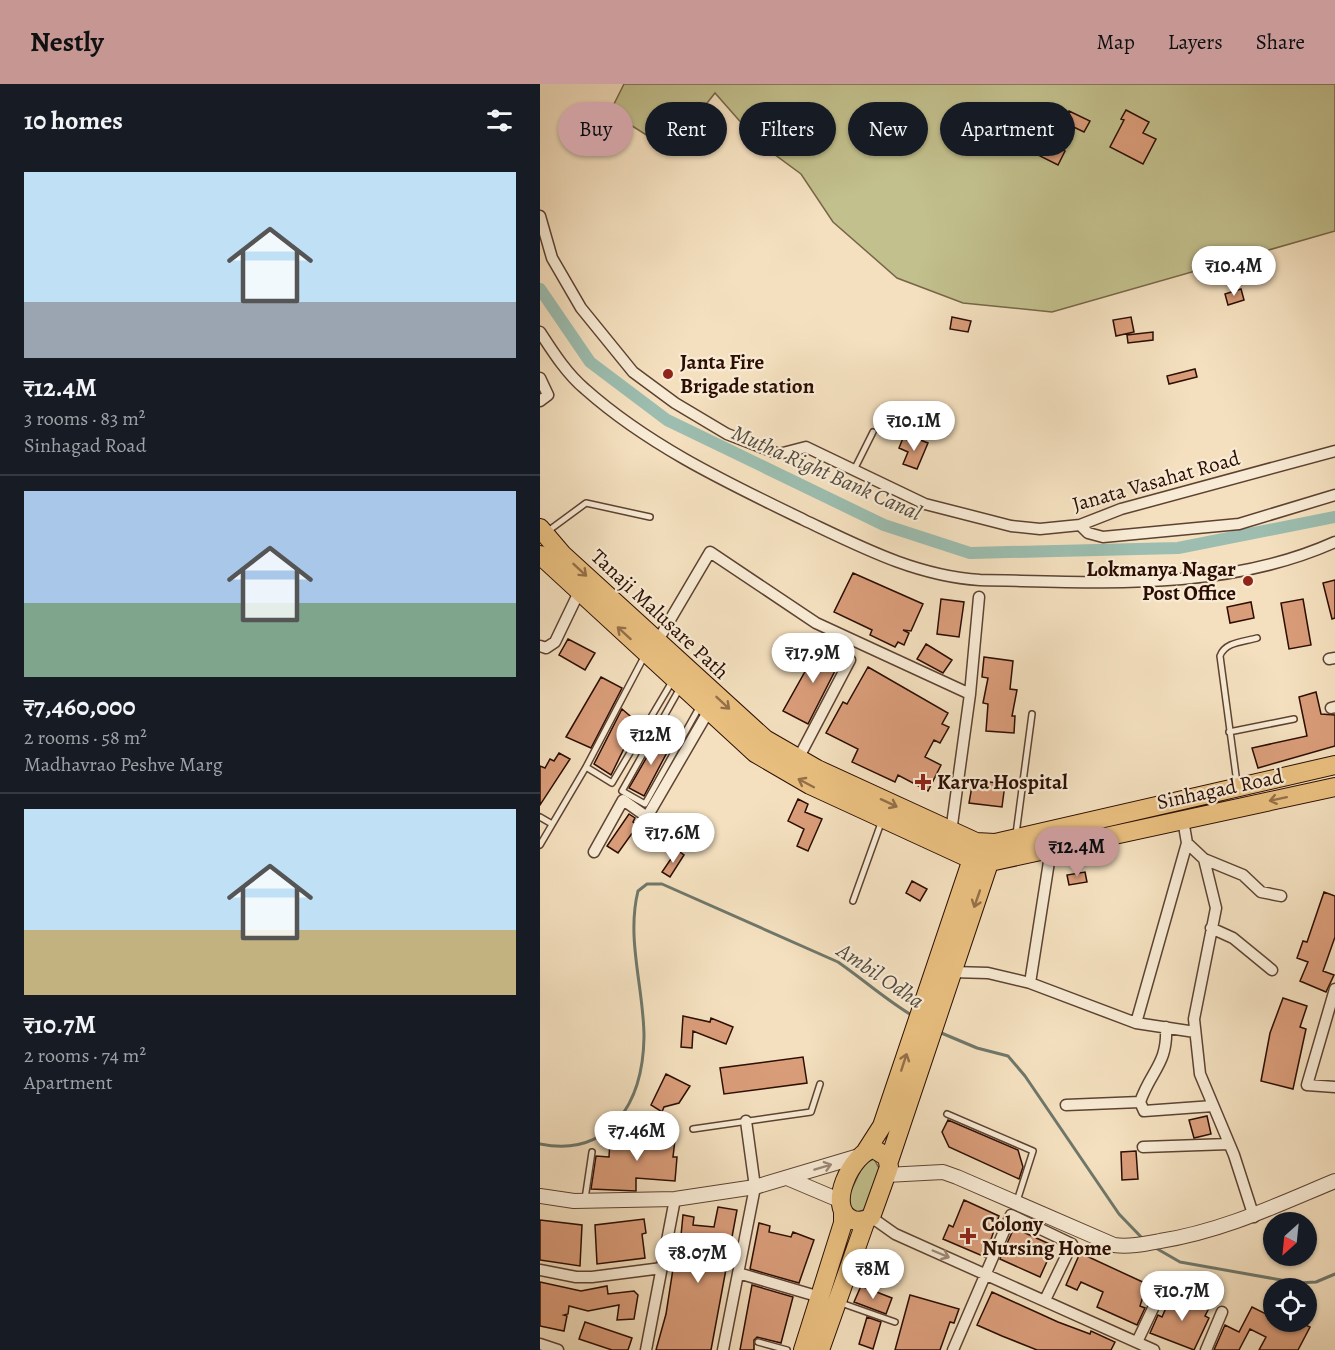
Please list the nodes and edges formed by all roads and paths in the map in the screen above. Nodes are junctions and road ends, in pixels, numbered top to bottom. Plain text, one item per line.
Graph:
1 (540, 216) edge
2 (540, 332) edge
3 (540, 378) edge
4 (540, 400) edge
5 (873, 432) dead end
6 (1335, 451) edge
7 (854, 470) junction
8 (1335, 495) edge
9 (650, 517) dead end
10 (1080, 525) junction
11 (542, 531) edge
12 (1335, 542) edge
13 (540, 555) edge
14 (579, 592) junction
15 (979, 597) dead end
16 (1257, 639) dead end
17 (540, 646) edge
18 (652, 647) junction
19 (850, 660) dead end
20 (677, 682) junction
21 (970, 694) junction
22 (704, 708) junction
23 (1032, 714) dead end
24 (1294, 719) dead end
25 (1229, 732) junction
26 (798, 759) junction
27 (1335, 765) edge
28 (586, 767) junction
29 (1335, 787) edge
30 (1238, 788) junction
31 (840, 789) junction
32 (1196, 797) junction
33 (1202, 816) junction
34 (540, 817) edge
35 (883, 818) junction
36 (1183, 820) junction
37 (552, 824) junction
38 (951, 832) junction
39 (1016, 838) junction
40 (1187, 843) junction
41 (540, 845) edge
42 (1051, 849) junction
43 (983, 850) junction
44 (594, 852) dead end
45 (1204, 859) junction
46 (1281, 896) dead end
47 (853, 901) dead end
48 (1211, 928) junction
49 (1272, 970) dead end
50 (952, 972) junction
51 (1030, 983) junction
52 (1335, 989) edge
53 (930, 1012) junction
54 (1136, 1023) junction
55 (1166, 1027) junction
56 (1195, 1032) junction
57 (820, 1084) dead end
58 (1335, 1087) edge
59 (1140, 1102) junction
60 (1066, 1105) dead end
61 (1214, 1106) junction
62 (947, 1114) dead end
63 (894, 1118) junction
64 (746, 1121) junction
65 (693, 1129) dead end
66 (1229, 1144) junction
67 (1143, 1147) dead end
68 (592, 1152) dead end
69 (862, 1153) junction
70 (888, 1168) junction
71 (787, 1178) junction
72 (1335, 1181) edge
73 (755, 1187) junction
74 (540, 1196) edge
75 (675, 1199) junction
76 (584, 1200) junction
77 (1017, 1201) junction
78 (841, 1206) junction
79 (1254, 1217) junction
80 (869, 1219) junction
81 (662, 1268) junction
82 (540, 1270) edge
83 (738, 1273) junction
84 (985, 1273) junction
85 (1164, 1283) dead end
86 (828, 1300) junction
87 (1045, 1300) junction
88 (1222, 1312) dead end
89 (895, 1322) dead end
90 (758, 1342) dead end
91 (1137, 1342) junction
92 (646, 1350) edge
93 (723, 1350) edge
94 (788, 1350) edge
95 (803, 1350) edge
96 (820, 1350) edge
97 (953, 1350) edge
98 (1154, 1350) edge
99 (1206, 1350) edge

1 - 7 street, Janata Vasahat Road
2 - 12 street
3 - 4 street
5 - 7 lane
6 - 10 street, Janata Vasahat Road
7 - 10 street, Janata Vasahat Road
8 - 10 street
9 - 11 lane
11 -> 18 main road, Tanaji Malusare Path
13 - 14 main road, Tanaji Malusare Path
14 - 17 street
18 -> 14 main road, Tanaji Malusare Path
15 - 21 street
16 - 25 lane
18 - 20 main road, Tanaji Malusare Path
18 - 21 street
18 -> 26 main road, Tanaji Malusare Path
18 - 28 lane
19 - 26 street
20 - 22 main road, Tanaji Malusare Path
20 - 22 lane
20 - 28 lane
21 - 38 street
31 -> 22 main road, Tanaji Malusare Path
22 - 44 street
23 - 39 lane
24 - 25 lane
25 - 30 lane
26 - 31 main road, Tanaji Malusare Path
27 - 30 main road, Sinhagad Road
28 - 37 lane
29 -> 33 main road, Sinhagad Road
30 - 32 main road, Sinhagad Road
31 - 35 main road, Tanaji Malusare Path
31 -> 38 main road, Tanaji Malusare Path
32 - 33 main road
32 - 39 main road, Sinhagad Road
33 - 36 main road, Sinhagad Road
34 - 37 lane
35 - 43 main road, Tanaji Malusare Path
35 - 47 lane
36 - 40 street
36 - 42 main road, Sinhagad Road
37 - 41 lane
38 - 43 main road, Tanaji Malusare Path
39 - 43 main road, Sinhagad Road
40 - 45 street
40 - 54 street
42 - 43 main road, Sinhagad Road
42 - 51 street
43 -> 50 main road
43 - 53 main road
45 - 46 street
45 - 48 street
48 - 49 street
48 - 56 street
50 - 51 street
50 - 53 main road
51 - 54 street
52 - 58 street
53 - 63 main road
54 - 55 street
55 - 56 street
55 - 59 street
56 - 61 street
57 - 64 lane
59 - 60 street
59 - 61 street
61 - 66 street
62 - 77 lane
63 - 69 main road
63 - 70 main road
64 - 65 lane
64 - 73 street
66 - 67 street
66 - 79 street
68 - 76 lane
69 - 70 main road
71 -> 69 street
69 - 78 main road
70 - 77 street
70 - 80 main road
71 - 73 street
71 - 78 street
72 - 79 street
73 - 75 street
73 - 83 street
74 - 76 street
75 - 76 street
75 - 81 street
77 - 79 street
78 - 80 main road
78 - 86 main road
80 -> 84 street
80 - 86 main road
81 - 82 street
81 - 92 street
83 - 86 street
83 - 93 street
84 - 87 street
84 - 87 street
84 - 97 street
85 - 91 street
86 - 89 lane
86 - 95 main road
86 - 96 main road
87 - 91 street
88 - 99 street
90 - 94 lane
91 - 98 street

